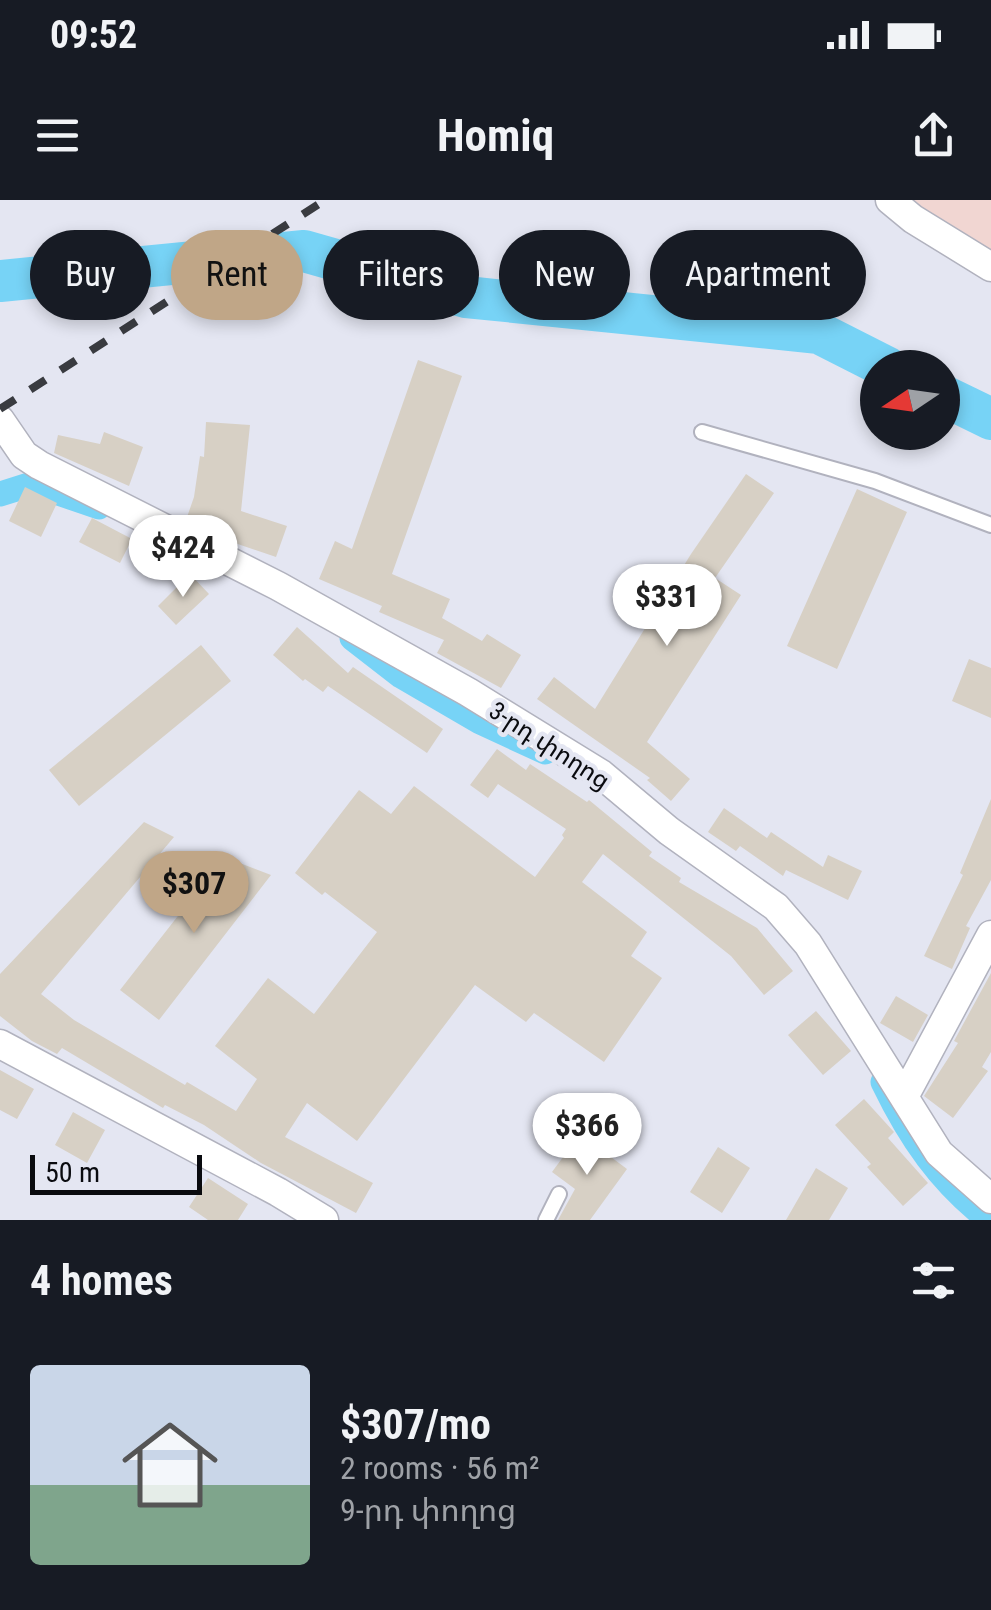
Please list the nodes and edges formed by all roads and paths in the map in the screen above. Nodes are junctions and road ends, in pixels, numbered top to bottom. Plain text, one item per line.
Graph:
1 (890, 200) edge
2 (991, 267) edge
3 (0, 420) edge
4 (702, 432) dead end
5 (991, 525) edge
6 (991, 935) edge
7 (0, 1044) edge
8 (904, 1097) junction
9 (560, 1194) dead end
10 (991, 1199) edge
11 (324, 1220) edge
12 (546, 1220) edge

1 - 2 street
3 - 8 street, 3-րդ փողոց
4 - 5 lane
6 - 8 street
7 - 11 street
8 - 10 street, 3-րդ փողոց
9 - 12 lane

